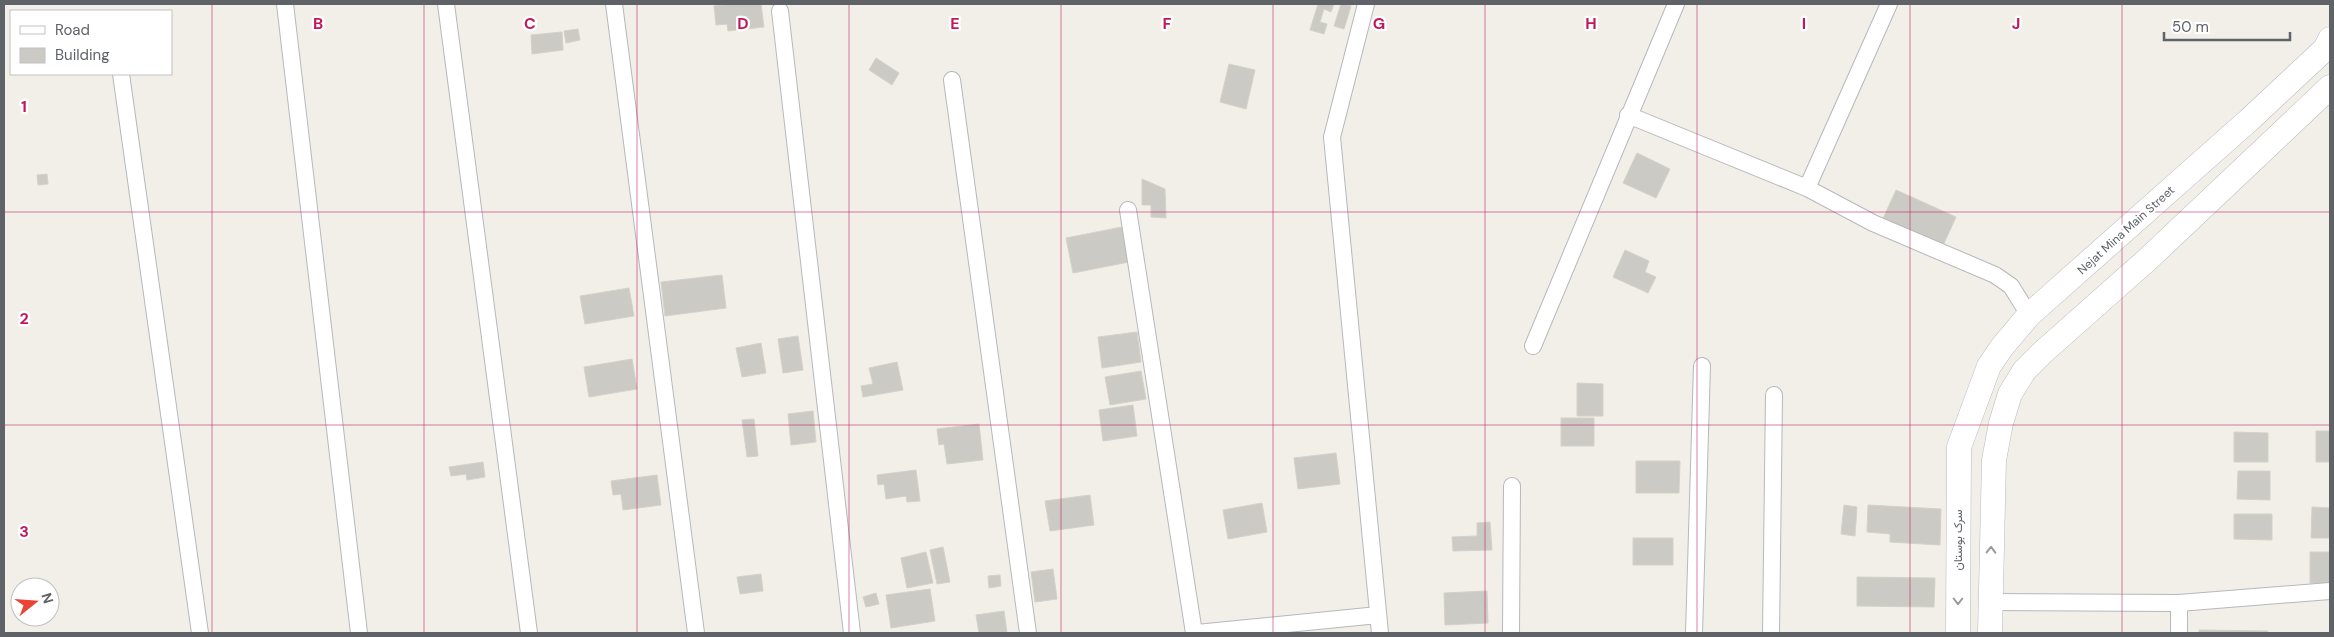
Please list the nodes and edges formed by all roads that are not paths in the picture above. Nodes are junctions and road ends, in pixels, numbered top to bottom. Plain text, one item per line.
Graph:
1 (285, 4) edge
2 (446, 4) edge
3 (614, 4) edge
4 (1366, 4) edge
5 (1676, 4) edge
6 (1889, 4) edge
7 (780, 12) dead end
8 (2330, 39) edge
9 (120, 75) edge
10 (952, 80) dead end
11 (2330, 88) edge
12 (1628, 115) junction
13 (1807, 188) junction
14 (1128, 210) dead end
15 (2029, 315) junction
16 (1533, 346) dead end
17 (1702, 366) dead end
18 (1774, 395) dead end
19 (1959, 447) junction
20 (1994, 460) junction
21 (1512, 486) dead end
22 (2330, 590) edge
23 (1990, 602) junction
24 (2179, 603) junction
25 (1378, 615) junction
26 (200, 633) edge
27 (359, 633) edge
28 (529, 633) edge
29 (696, 633) edge
30 (852, 633) edge
31 (1028, 633) edge
32 (1195, 633) edge
33 (1380, 633) edge
34 (1511, 633) edge
35 (1694, 633) edge
36 (1770, 633) edge
37 (1958, 633) edge
38 (1990, 633) edge
39 (2179, 633) edge

1 - 27 street
2 - 28 street
3 - 29 street
4 - 25 street
5 - 12 street
6 - 13 street
7 - 30 street
8 - 15 street, Nejat Mina Main Street
9 - 26 street
10 - 31 street
11 - 20 street
12 - 13 street
12 - 16 street
13 - 15 street
14 - 32 street
15 - 19 street, Nejat Mina Main Street
17 - 35 street
18 - 36 street
19 - 20 street
19 -> 37 street, سرک بوستان
23 -> 20 street
21 - 34 street
22 - 24 street
23 - 24 street
23 - 38 street
24 - 39 street
25 - 32 street
25 - 33 street

